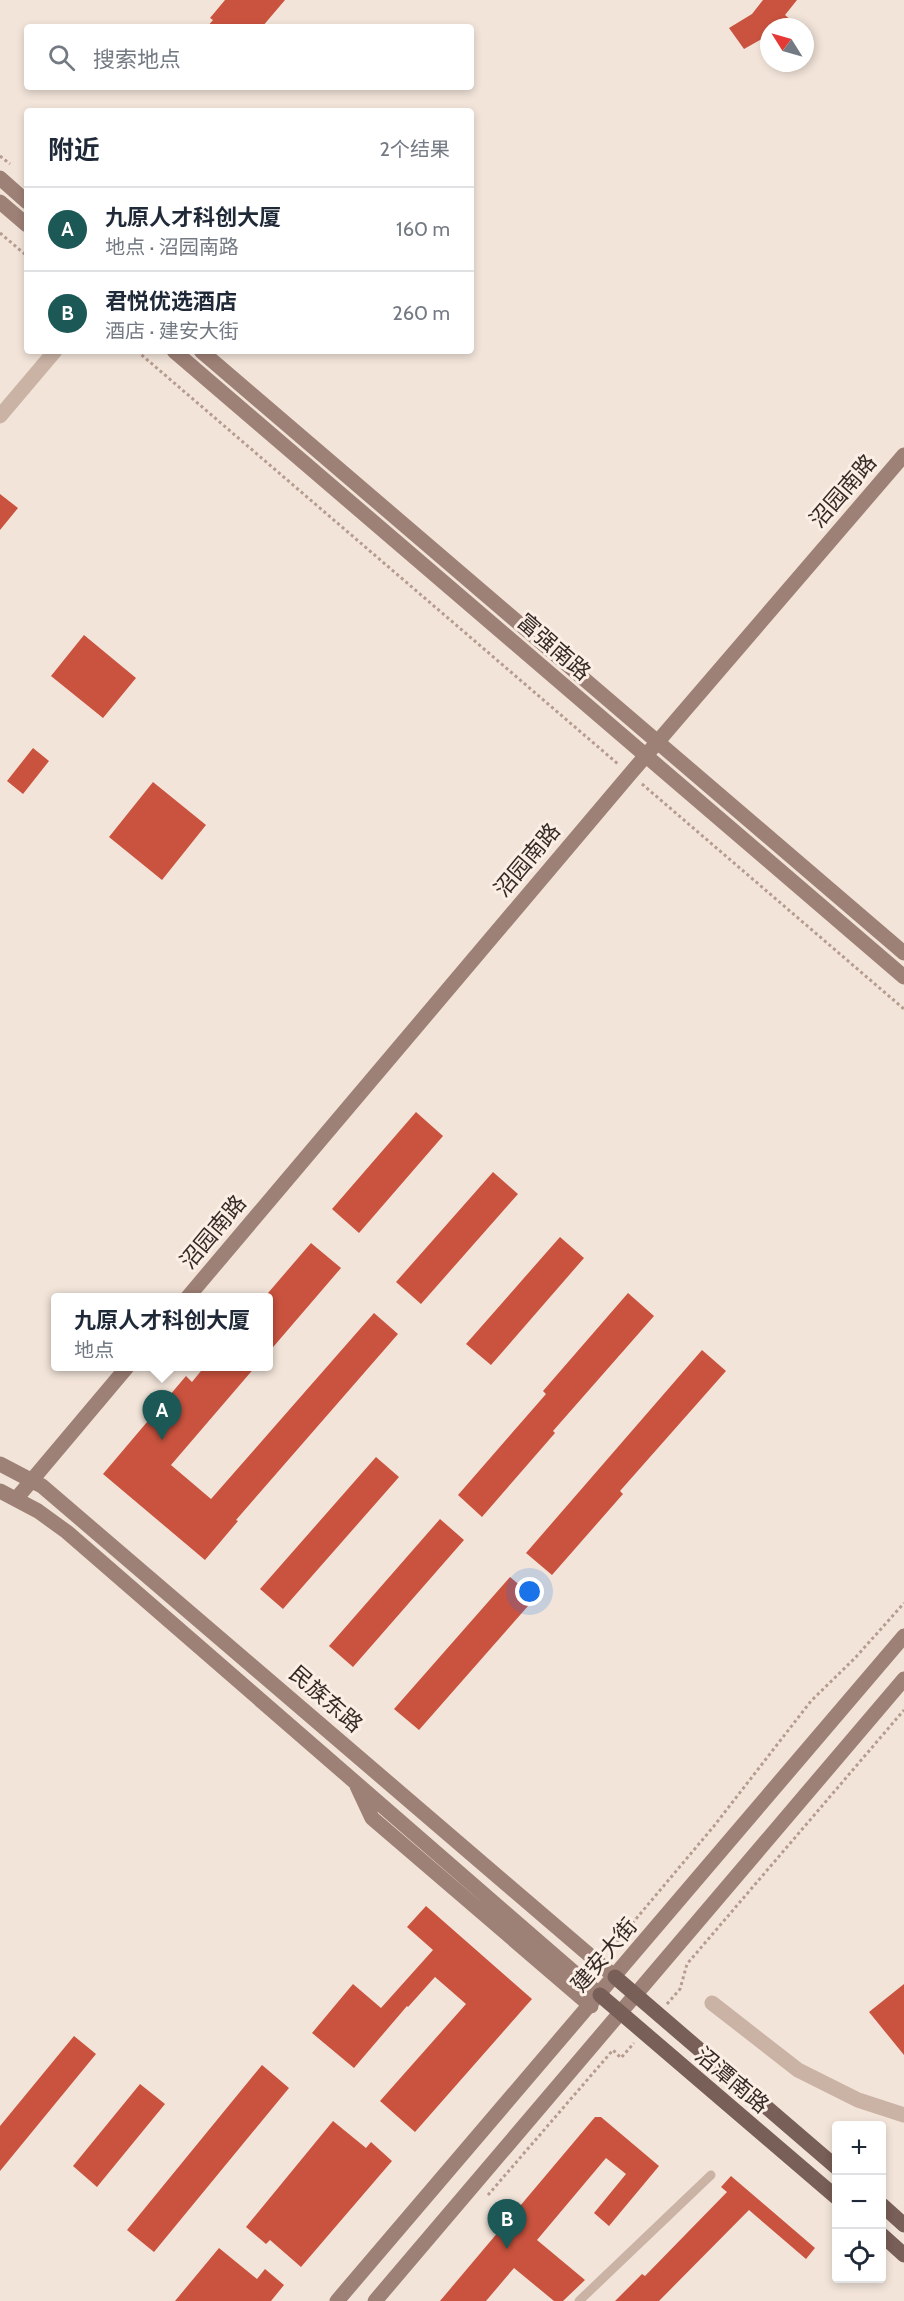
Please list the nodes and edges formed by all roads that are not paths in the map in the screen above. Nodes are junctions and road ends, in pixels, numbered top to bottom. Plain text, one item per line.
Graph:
1 (0, 178) edge
2 (24, 199) edge
3 (0, 202) edge
4 (24, 222) edge
5 (53, 354) edge
6 (178, 354) edge
7 (204, 354) edge
8 (0, 416) edge
9 (904, 455) edge
10 (657, 742) junction
11 (646, 755) junction
12 (904, 953) edge
13 (904, 977) edge
14 (191, 1293) edge
15 (124, 1371) edge
16 (0, 1464) edge
17 (31, 1481) junction
18 (0, 1491) edge
19 (16, 1499) junction
20 (904, 1636) edge
21 (904, 1679) edge
22 (615, 1977) junction
23 (636, 1996) junction
24 (595, 2000) junction
25 (712, 2002) dead end
26 (620, 2014) junction
27 (904, 2115) edge
28 (832, 2163) edge
29 (711, 2175) dead end
30 (832, 2193) edge
31 (886, 2209) edge
32 (904, 2225) edge
33 (886, 2238) edge
34 (904, 2254) edge
35 (337, 2301) edge
36 (375, 2301) edge
37 (579, 2301) edge

1 - 2 main road
3 - 4 main road
5 - 8 street
6 - 11 main road, 富强南路
7 - 10 main road, 富强南路
9 - 10 main road, 沼园南路
10 - 11 main road, 沼园南路
10 - 12 main road, 富强南路
11 - 13 main road, 富强南路
11 - 14 main road, 沼园南路
15 - 17 main road
16 - 17 main road, 民族东路
17 - 19 main road
17 - 22 main road, 民族东路
18 - 19 main road, 民族东路
19 - 24 main road, 民族东路
20 - 22 main road, 建安大街
21 - 23 main road
22 - 23 main road, 沼潭南路
22 - 24 main road, 建安大街
23 - 26 main road
23 - 28 main road, 沼潭南路
24 - 26 main road, 沼潭南路
24 - 35 main road, 建安大街
25 - 27 street
26 - 30 main road, 沼潭南路
26 - 36 main road
29 - 37 lane
31 - 32 main road
33 - 34 main road

